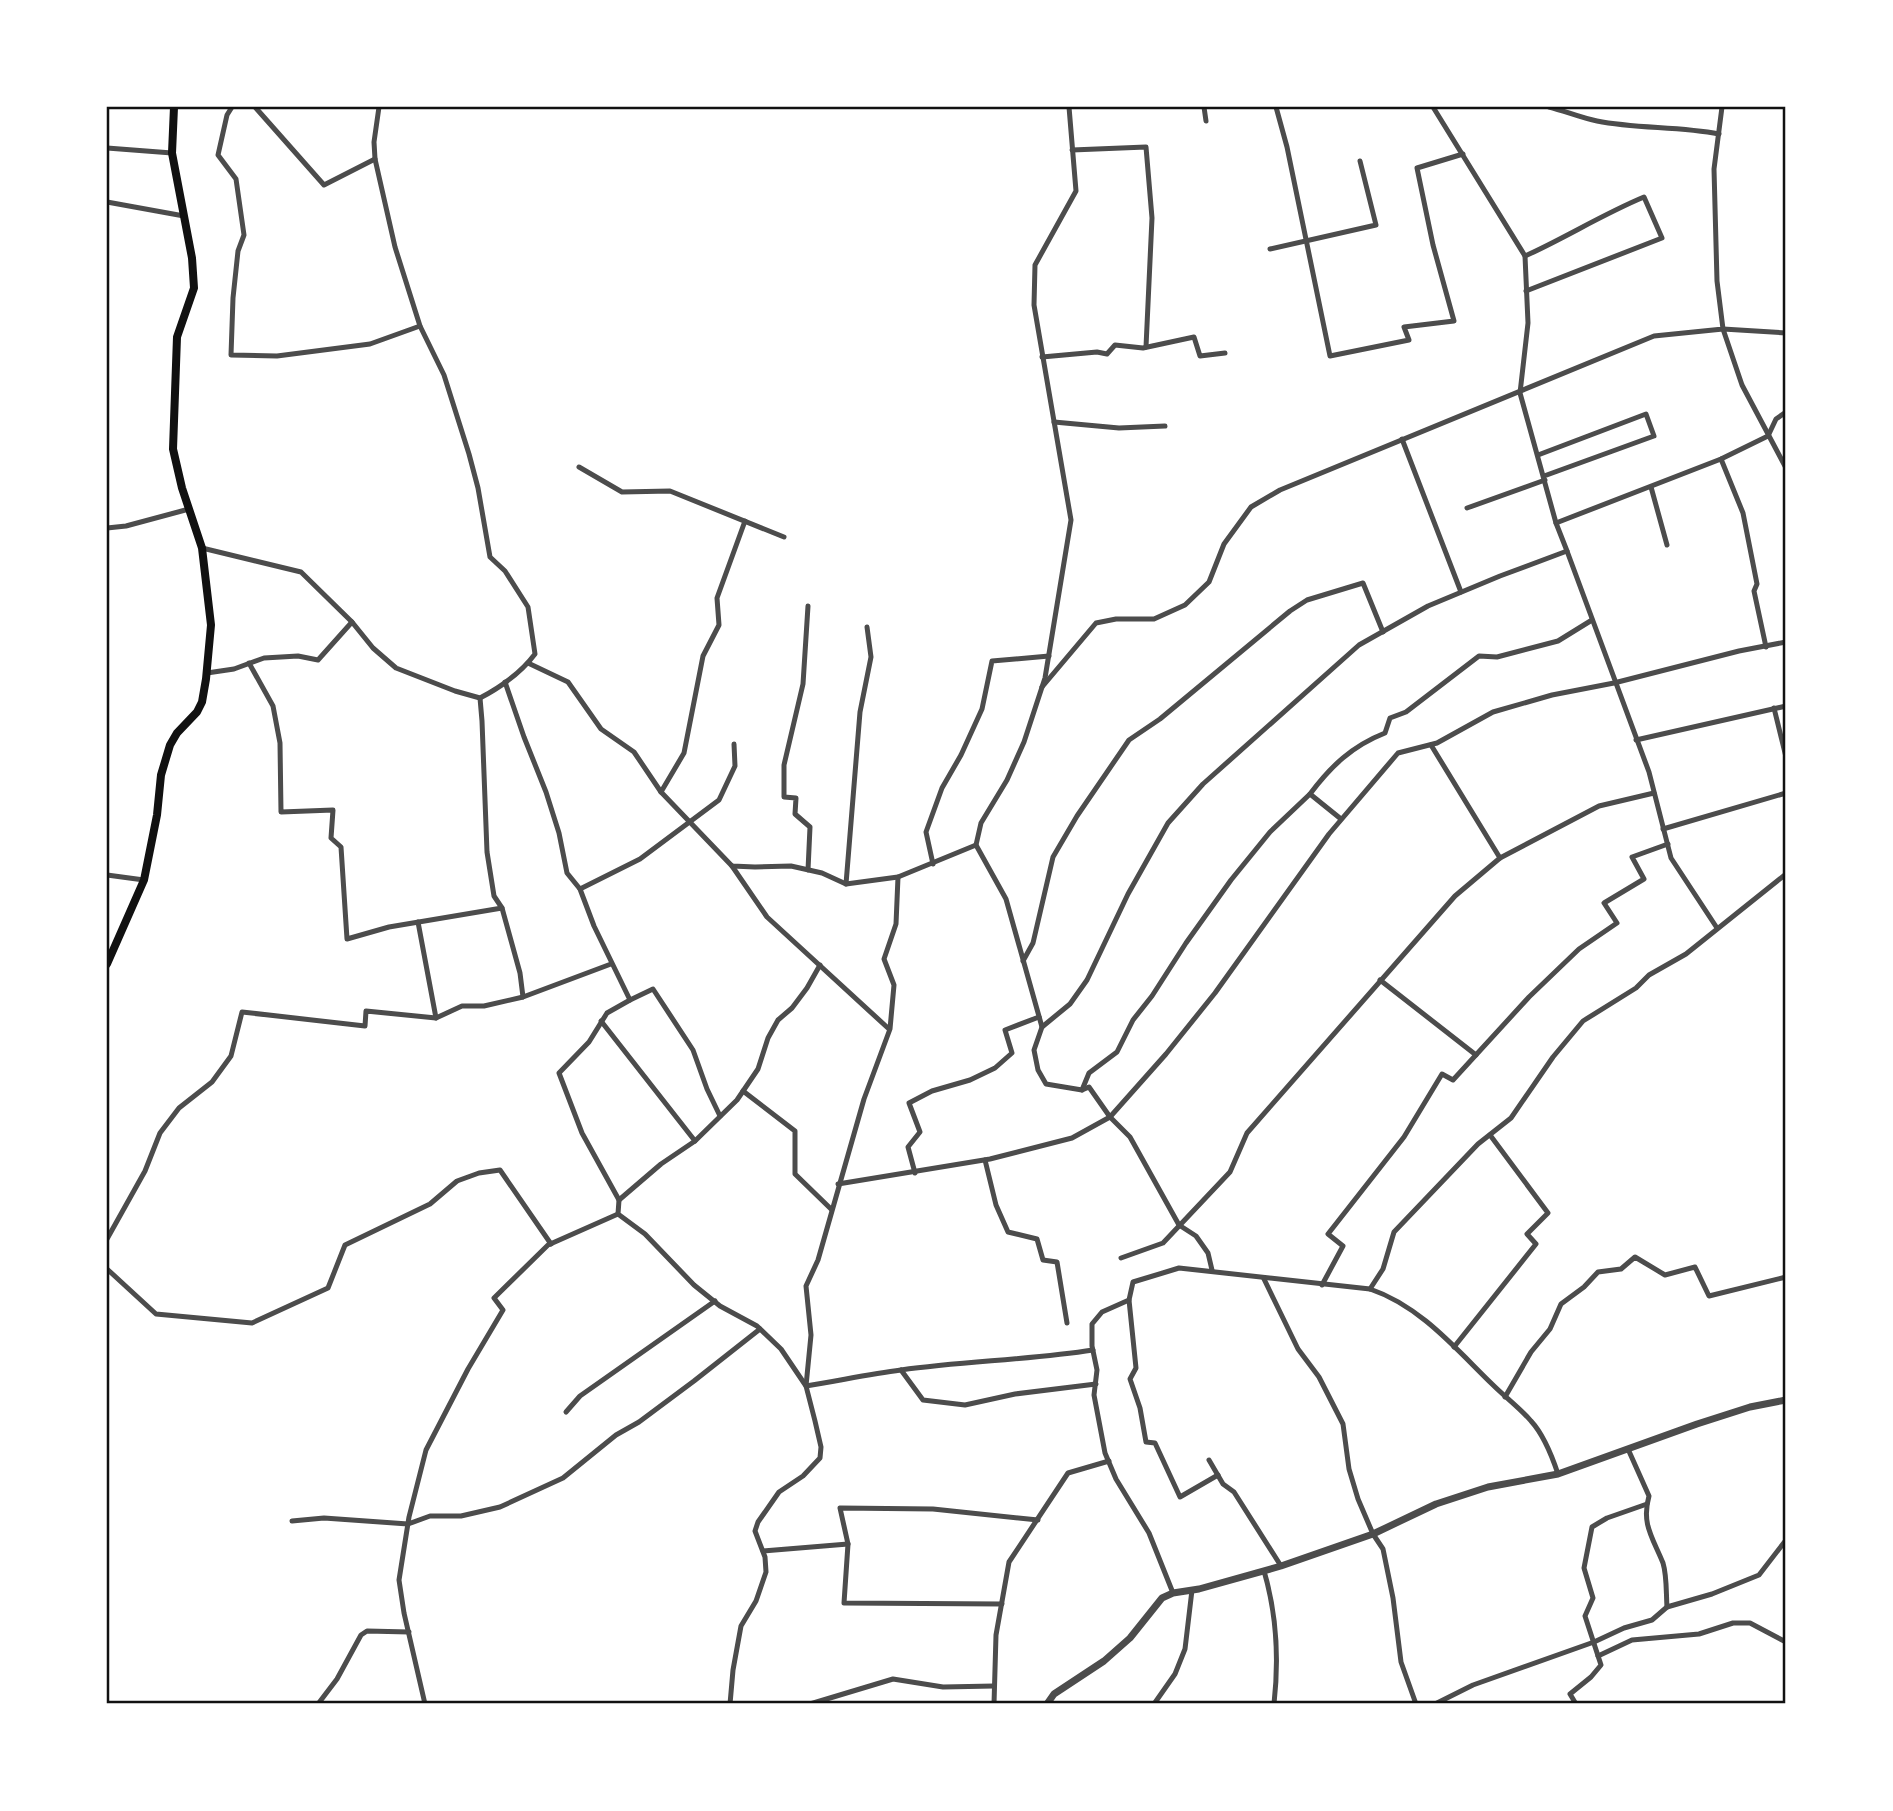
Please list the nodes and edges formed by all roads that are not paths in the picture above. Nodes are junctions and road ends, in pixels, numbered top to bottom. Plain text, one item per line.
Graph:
1 (174, 107) edge
2 (232, 107) edge
3 (255, 107) edge
4 (379, 107) edge
5 (1069, 107) edge
6 (1204, 107) edge
7 (1276, 107) edge
8 (1433, 107) edge
9 (1549, 107) edge
10 (1722, 107) edge
11 (1206, 121) dead end
12 (1719, 134) junction
13 (107, 148) edge
14 (1072, 150) junction
15 (172, 153) junction
16 (1463, 154) junction
17 (375, 159) junction
18 (1360, 161) dead end
19 (107, 202) edge
20 (184, 216) junction
21 (1307, 242) junction
22 (1270, 249) dead end
23 (1525, 256) junction
24 (1526, 291) junction
25 (420, 326) junction
26 (1723, 330) junction
27 (1786, 332) edge
28 (1146, 347) junction
29 (1225, 353) dead end
30 (1042, 357) junction
31 (1520, 393) junction
32 (1786, 412) edge
33 (1054, 422) junction
34 (1165, 426) dead end
35 (1768, 436) junction
36 (1402, 439) junction
37 (1538, 455) junction
38 (1721, 459) junction
39 (579, 467) dead end
40 (1786, 468) edge
41 (1544, 478) junction
42 (1651, 487) junction
43 (1467, 508) dead end
44 (189, 509) junction
45 (745, 521) junction
46 (1556, 523) junction
47 (107, 528) edge
48 (784, 537) dead end
49 (1667, 545) dead end
50 (202, 548) junction
51 (1567, 551) junction
52 (1461, 592) junction
53 (808, 606) dead end
54 (1592, 620) junction
55 (352, 622) junction
56 (867, 627) dead end
57 (1383, 632) junction
58 (1786, 642) edge
59 (1766, 646) junction
60 (1049, 656) junction
61 (249, 663) junction
62 (528, 663) junction
63 (207, 673) junction
64 (505, 682) junction
65 (1614, 683) junction
66 (1042, 687) junction
67 (480, 698) junction
68 (1786, 706) edge
69 (1774, 708) junction
70 (1636, 740) junction
71 (734, 744) dead end
72 (1431, 745) junction
73 (1786, 757) edge
74 (661, 792) junction
75 (1654, 793) junction
76 (1786, 793) edge
77 (1310, 794) junction
78 (1341, 819) junction
79 (690, 824) junction
80 (1663, 829) junction
81 (1668, 844) junction
82 (976, 845) junction
83 (1500, 858) junction
84 (933, 864) junction
85 (732, 866) junction
86 (808, 870) junction
87 (1786, 874) edge
88 (107, 875) edge
89 (898, 877) junction
90 (144, 880) junction
91 (846, 884) junction
92 (580, 890) junction
93 (502, 908) junction
94 (418, 922) junction
95 (1717, 928) junction
96 (1023, 961) junction
97 (107, 964) edge
98 (611, 964) junction
99 (820, 965) junction
100 (1380, 980) junction
101 (523, 997) junction
102 (630, 1000) junction
103 (436, 1017) junction
104 (1039, 1017) junction
105 (601, 1021) junction
106 (1042, 1027) junction
107 (890, 1030) junction
108 (1476, 1055) junction
109 (743, 1090) junction
110 (1082, 1090) junction
111 (720, 1116) junction
112 (1110, 1117) junction
113 (1490, 1135) junction
114 (695, 1141) junction
115 (985, 1160) junction
116 (915, 1173) junction
117 (838, 1184) junction
118 (619, 1200) junction
119 (831, 1209) junction
120 (618, 1214) junction
121 (1179, 1224) junction
122 (107, 1239) edge
123 (551, 1244) junction
124 (1121, 1258) dead end
125 (107, 1262) edge
126 (108, 1270) edge
127 (1212, 1270) junction
128 (1786, 1277) edge
129 (1264, 1279) junction
130 (1322, 1285) junction
131 (1370, 1289) junction
132 (1129, 1300) junction
133 (715, 1301) junction
134 (1067, 1323) dead end
135 (760, 1329) junction
136 (1454, 1347) junction
137 (1093, 1350) junction
138 (901, 1370) junction
139 (1096, 1384) junction
140 (806, 1386) junction
141 (1505, 1397) junction
142 (1786, 1401) edge
143 (566, 1412) dead end
144 (1628, 1449) junction
145 (1209, 1460) dead end
146 (1109, 1461) junction
147 (1558, 1474) junction
148 (1218, 1475) junction
149 (1647, 1504) junction
150 (1038, 1520) junction
151 (292, 1521) dead end
152 (408, 1524) junction
153 (1373, 1534) junction
154 (1786, 1540) edge
155 (848, 1544) junction
156 (763, 1551) junction
157 (1281, 1566) junction
158 (1264, 1571) junction
159 (1192, 1590) junction
160 (1173, 1592) junction
161 (1002, 1604) junction
162 (1667, 1607) junction
163 (409, 1632) junction
164 (1784, 1641) dead end
165 (1594, 1642) junction
166 (1598, 1656) junction
167 (994, 1686) junction
168 (318, 1704) edge
169 (425, 1704) edge
170 (730, 1704) edge
171 (810, 1704) edge
172 (994, 1704) edge
173 (1046, 1704) edge
174 (1154, 1704) edge
175 (1273, 1704) edge
176 (1416, 1704) edge
177 (1436, 1704) edge
178 (1576, 1704) edge

1 - 15 main road
2 - 25 street
3 - 17 street
4 - 17 street
5 - 14 street
6 - 11 street
7 - 21 street
8 - 16 street
9 - 12 street
10 - 12 street
12 - 26 street
13 - 15 street
14 - 28 street
14 - 30 street
15 - 20 main road
16 - 21 street
16 - 23 street
17 - 25 street
18 - 21 street
19 - 20 street
20 - 44 main road
21 - 22 street
23 - 24 street
23 - 24 street
24 - 31 street
25 - 62 street
26 - 27 street
26 - 31 street
26 - 35 street
28 - 29 street
28 - 30 street
30 - 33 street
31 - 36 street
31 - 37 street
32 - 35 street
33 - 34 street
33 - 60 street
35 - 38 street
35 - 40 street
36 - 52 street
36 - 66 street
37 - 41 street
37 - 41 street
38 - 42 street
38 - 59 street
39 - 45 street
41 - 43 street
41 - 46 street
42 - 46 street
42 - 49 street
44 - 47 street
44 - 50 main road
45 - 48 street
45 - 74 street
46 - 51 street
50 - 55 street
50 - 63 main road
51 - 52 street
51 - 54 street
52 - 57 street
53 - 86 street
54 - 65 street
54 - 77 street
55 - 61 street
55 - 67 street
56 - 91 street
57 - 96 street
57 - 106 street
58 - 59 street
59 - 65 street
60 - 66 street
60 - 84 street
61 - 63 street
61 - 94 street
62 - 64 street
62 - 74 street
63 - 90 main road
64 - 67 street
64 - 92 street
65 - 70 street
65 - 72 street
66 - 82 street
67 - 93 street
68 - 69 street
69 - 70 street
69 - 73 street
70 - 75 street
71 - 79 street
72 - 78 street
72 - 83 street
74 - 79 street
75 - 80 street
75 - 83 street
76 - 80 street
77 - 78 street
77 - 110 street
78 - 112 street
79 - 85 street
79 - 92 street
80 - 81 street
81 - 95 street
81 - 108 street
82 - 84 street
82 - 96 street
83 - 100 street
84 - 89 street
85 - 86 street
85 - 99 street
86 - 91 street
87 - 95 street
88 - 90 street
89 - 91 street
89 - 107 street
90 - 97 main road
92 - 98 street
93 - 94 street
93 - 101 street
94 - 103 street
95 - 113 street
96 - 104 street
98 - 101 street
98 - 102 street
99 - 107 street
99 - 109 street
100 - 108 street
100 - 121 street
101 - 103 street
102 - 105 street
102 - 111 street
103 - 122 street
104 - 106 street
104 - 116 street
105 - 114 street
105 - 118 street
106 - 110 street
107 - 117 street
108 - 130 street
109 - 111 street
109 - 119 street
110 - 112 street
111 - 114 street
112 - 115 street
112 - 121 street
113 - 131 street
113 - 136 street
114 - 118 street
115 - 116 street
115 - 134 street
116 - 117 street
117 - 119 street
118 - 120 street
119 - 140 street
120 - 123 street
120 - 133 street
121 - 124 street
121 - 127 street
123 - 126 street
123 - 152 street
125 - 126 street
127 - 129 street
127 - 132 street
128 - 141 street
129 - 130 street
129 - 153 street
130 - 131 street
131 - 136 street
132 - 137 street
132 - 148 street
133 - 135 street
133 - 143 street
135 - 140 street
135 - 152 street
136 - 141 street
137 - 138 street
137 - 139 street
138 - 139 street
138 - 140 street
139 - 146 street
140 - 156 street
141 - 147 street
142 - 144 street
144 - 147 street
144 - 149 street
145 - 148 street
146 - 150 street
146 - 160 street
147 - 153 street
148 - 157 street
149 - 162 street
149 - 165 street
150 - 155 street
150 - 161 street
151 - 152 street
152 - 163 street
153 - 157 street
153 - 176 street
154 - 162 street
155 - 156 street
155 - 161 street
156 - 170 street
157 - 158 street
158 - 159 street
158 - 175 street
159 - 160 street
159 - 174 street
160 - 173 street
161 - 167 street
162 - 165 street
163 - 168 street
163 - 169 street
164 - 166 street
165 - 166 street
165 - 177 street
166 - 178 street
167 - 171 street
167 - 172 street

